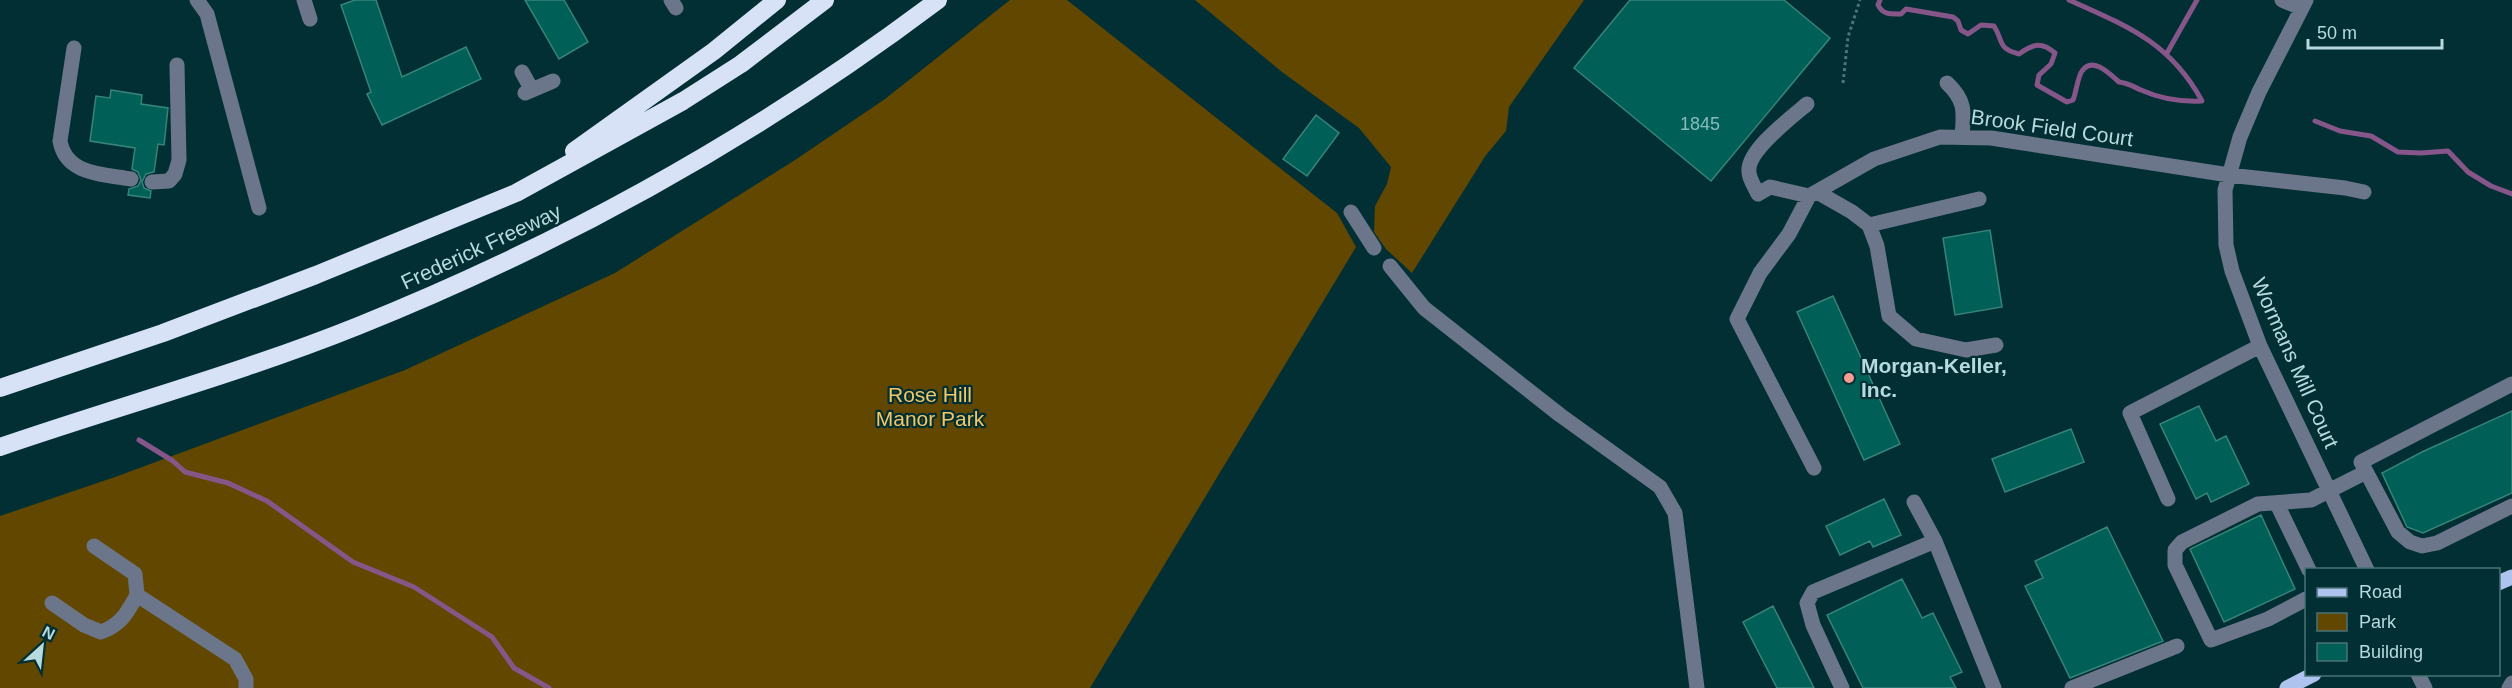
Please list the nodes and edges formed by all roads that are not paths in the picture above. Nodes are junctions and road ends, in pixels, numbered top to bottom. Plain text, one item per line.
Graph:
1 (196, 0) edge
2 (304, 0) edge
3 (777, 0) edge
4 (825, 0) edge
5 (938, 0) edge
6 (2282, 0) edge
7 (2304, 4) edge
8 (310, 19) dead end
9 (74, 48) dead end
10 (177, 65) dead end
11 (522, 72) dead end
12 (553, 81) dead end
13 (1947, 83) dead end
14 (1807, 104) dead end
15 (1962, 137) junction
16 (2229, 175) junction
17 (131, 179) dead end
18 (152, 182) dead end
19 (2364, 192) dead end
20 (516, 193) junction
21 (1813, 194) junction
22 (1979, 199) dead end
23 (259, 208) dead end
24 (1351, 212) dead end
25 (1869, 225) junction
26 (1374, 248) dead end
27 (1390, 266) dead end
28 (1996, 345) dead end
29 (2260, 346) junction
30 (2512, 384) edge
31 (0, 388) edge
32 (0, 447) edge
33 (1814, 468) dead end
34 (2366, 472) junction
35 (2329, 491) junction
36 (2168, 499) dead end
37 (1914, 502) dead end
38 (2277, 504) junction
39 (2512, 506) edge
40 (1935, 541) junction
41 (94, 546) dead end
42 (2308, 568) edge
43 (2366, 568) edge
44 (137, 594) junction
45 (2305, 600) edge
46 (52, 603) dead end
47 (2177, 646) dead end
48 (2312, 676) edge
49 (2512, 683) edge
50 (246, 688) edge
51 (1696, 688) edge
52 (1842, 688) edge
53 (1994, 688) edge
54 (2072, 688) edge
55 (2288, 688) edge
56 (2509, 688) edge

1 - 23 street
2 - 8 street
3 - 20 highway
4 - 20 highway
5 - 32 highway, Frederick Freeway
6 - 7 street
7 - 16 street, Wormans Mill Court
9 - 17 street
10 - 18 street
11 - 12 street
13 - 15 street
14 - 21 street
15 - 16 street, Brook Field Court
15 - 21 street, Brook Field Court
16 - 19 street, Brook Field Court
16 - 29 street, Wormans Mill Court
20 - 31 highway, Frederick Freeway
21 - 25 street
21 - 33 street
22 - 25 street
24 - 26 street
25 - 28 street
27 - 51 street
29 - 35 street, Wormans Mill Court
29 - 36 street
30 - 34 street
34 - 35 street
34 - 39 street
35 - 38 street
35 - 43 street, Wormans Mill Court
37 - 40 street
38 - 42 street
38 - 45 street
40 - 52 street
40 - 53 street
41 - 44 street
44 - 46 street
44 - 50 street
47 - 54 street
48 - 55 main road
49 - 56 street

